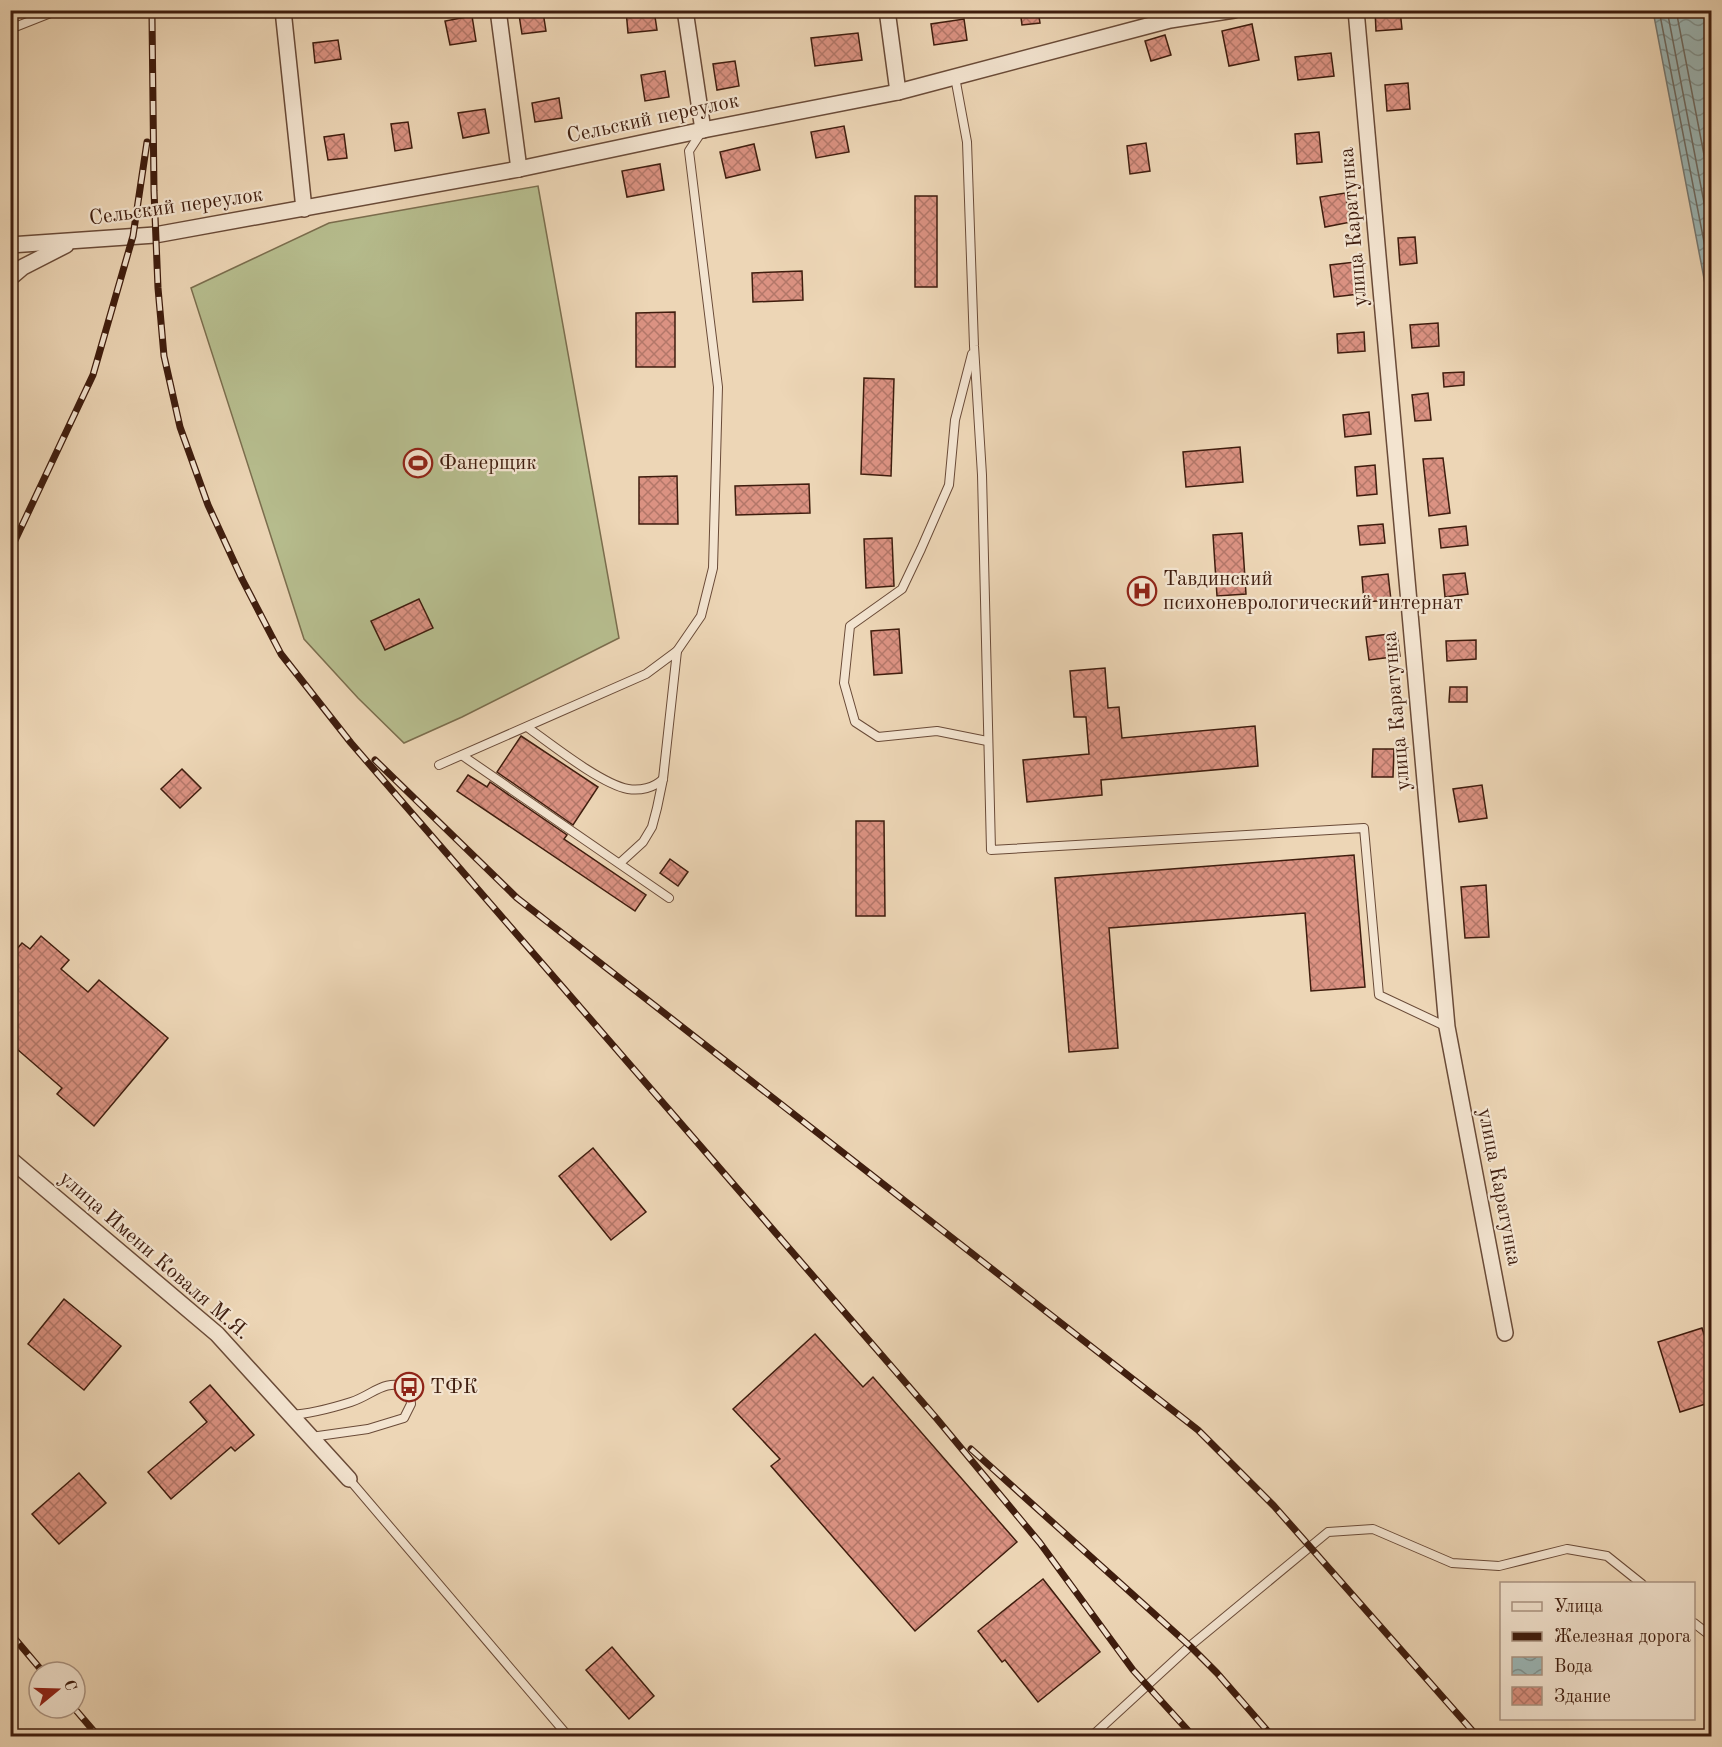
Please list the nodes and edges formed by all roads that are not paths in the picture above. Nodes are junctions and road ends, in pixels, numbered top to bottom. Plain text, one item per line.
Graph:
1 (58, 10) edge
2 (283, 10) edge
3 (498, 10) edge
4 (685, 10) edge
5 (887, 10) edge
6 (1234, 10) edge
7 (1356, 10) edge
8 (1169, 15) edge
9 (10, 28) edge
10 (955, 77) junction
11 (898, 92) junction
12 (703, 130) junction
13 (519, 169) junction
14 (304, 209) junction
15 (74, 241) junction
16 (10, 244) edge
17 (10, 278) edge
18 (974, 346) junction
19 (677, 651) junction
20 (526, 727) junction
21 (987, 741) junction
22 (463, 756) junction
23 (438, 765) dead end
24 (663, 779) junction
25 (620, 863) junction
26 (669, 898) dead end
27 (1447, 1027) junction
28 (10, 1159) edge
29 (1505, 1332) dead end
30 (290, 1415) junction
31 (311, 1437) junction
32 (349, 1479) joint
33 (1640, 1582) edge
34 (1695, 1624) edge
35 (1712, 1637) edge
36 (568, 1737) edge
37 (1092, 1737) edge

1 - 9 lane
2 - 14 street
3 - 13 street
4 - 12 street
5 - 11 street
6 - 8 street, Сельский переулок
7 - 27 street, улица Каратунка
8 - 10 street, Сельский переулок
10 - 11 street, Сельский переулок
10 - 18 lane
11 - 12 street, Сельский переулок
12 - 13 street, Сельский переулок
12 - 19 lane
13 - 14 street, Сельский переулок
14 - 15 street, Сельский переулок
15 - 16 street, Сельский переулок
15 - 17 street, Сельский переулок
18 - 21 lane
18 - 21 lane
19 - 20 lane
19 - 24 lane
20 - 22 lane
20 - 24 lane
21 - 27 lane
22 - 23 lane
22 - 25 lane
24 - 25 lane
25 - 26 lane
27 - 29 street, улица Каратунка
28 - 30 street, улица Имени Коваля М.Я.
30 - 31 street, улица Имени Коваля М.Я.
30 - 31 lane
31 - 32 street, улица Имени Коваля М.Я.
32 - 36 lane
33 - 37 lane
34 - 35 lane

